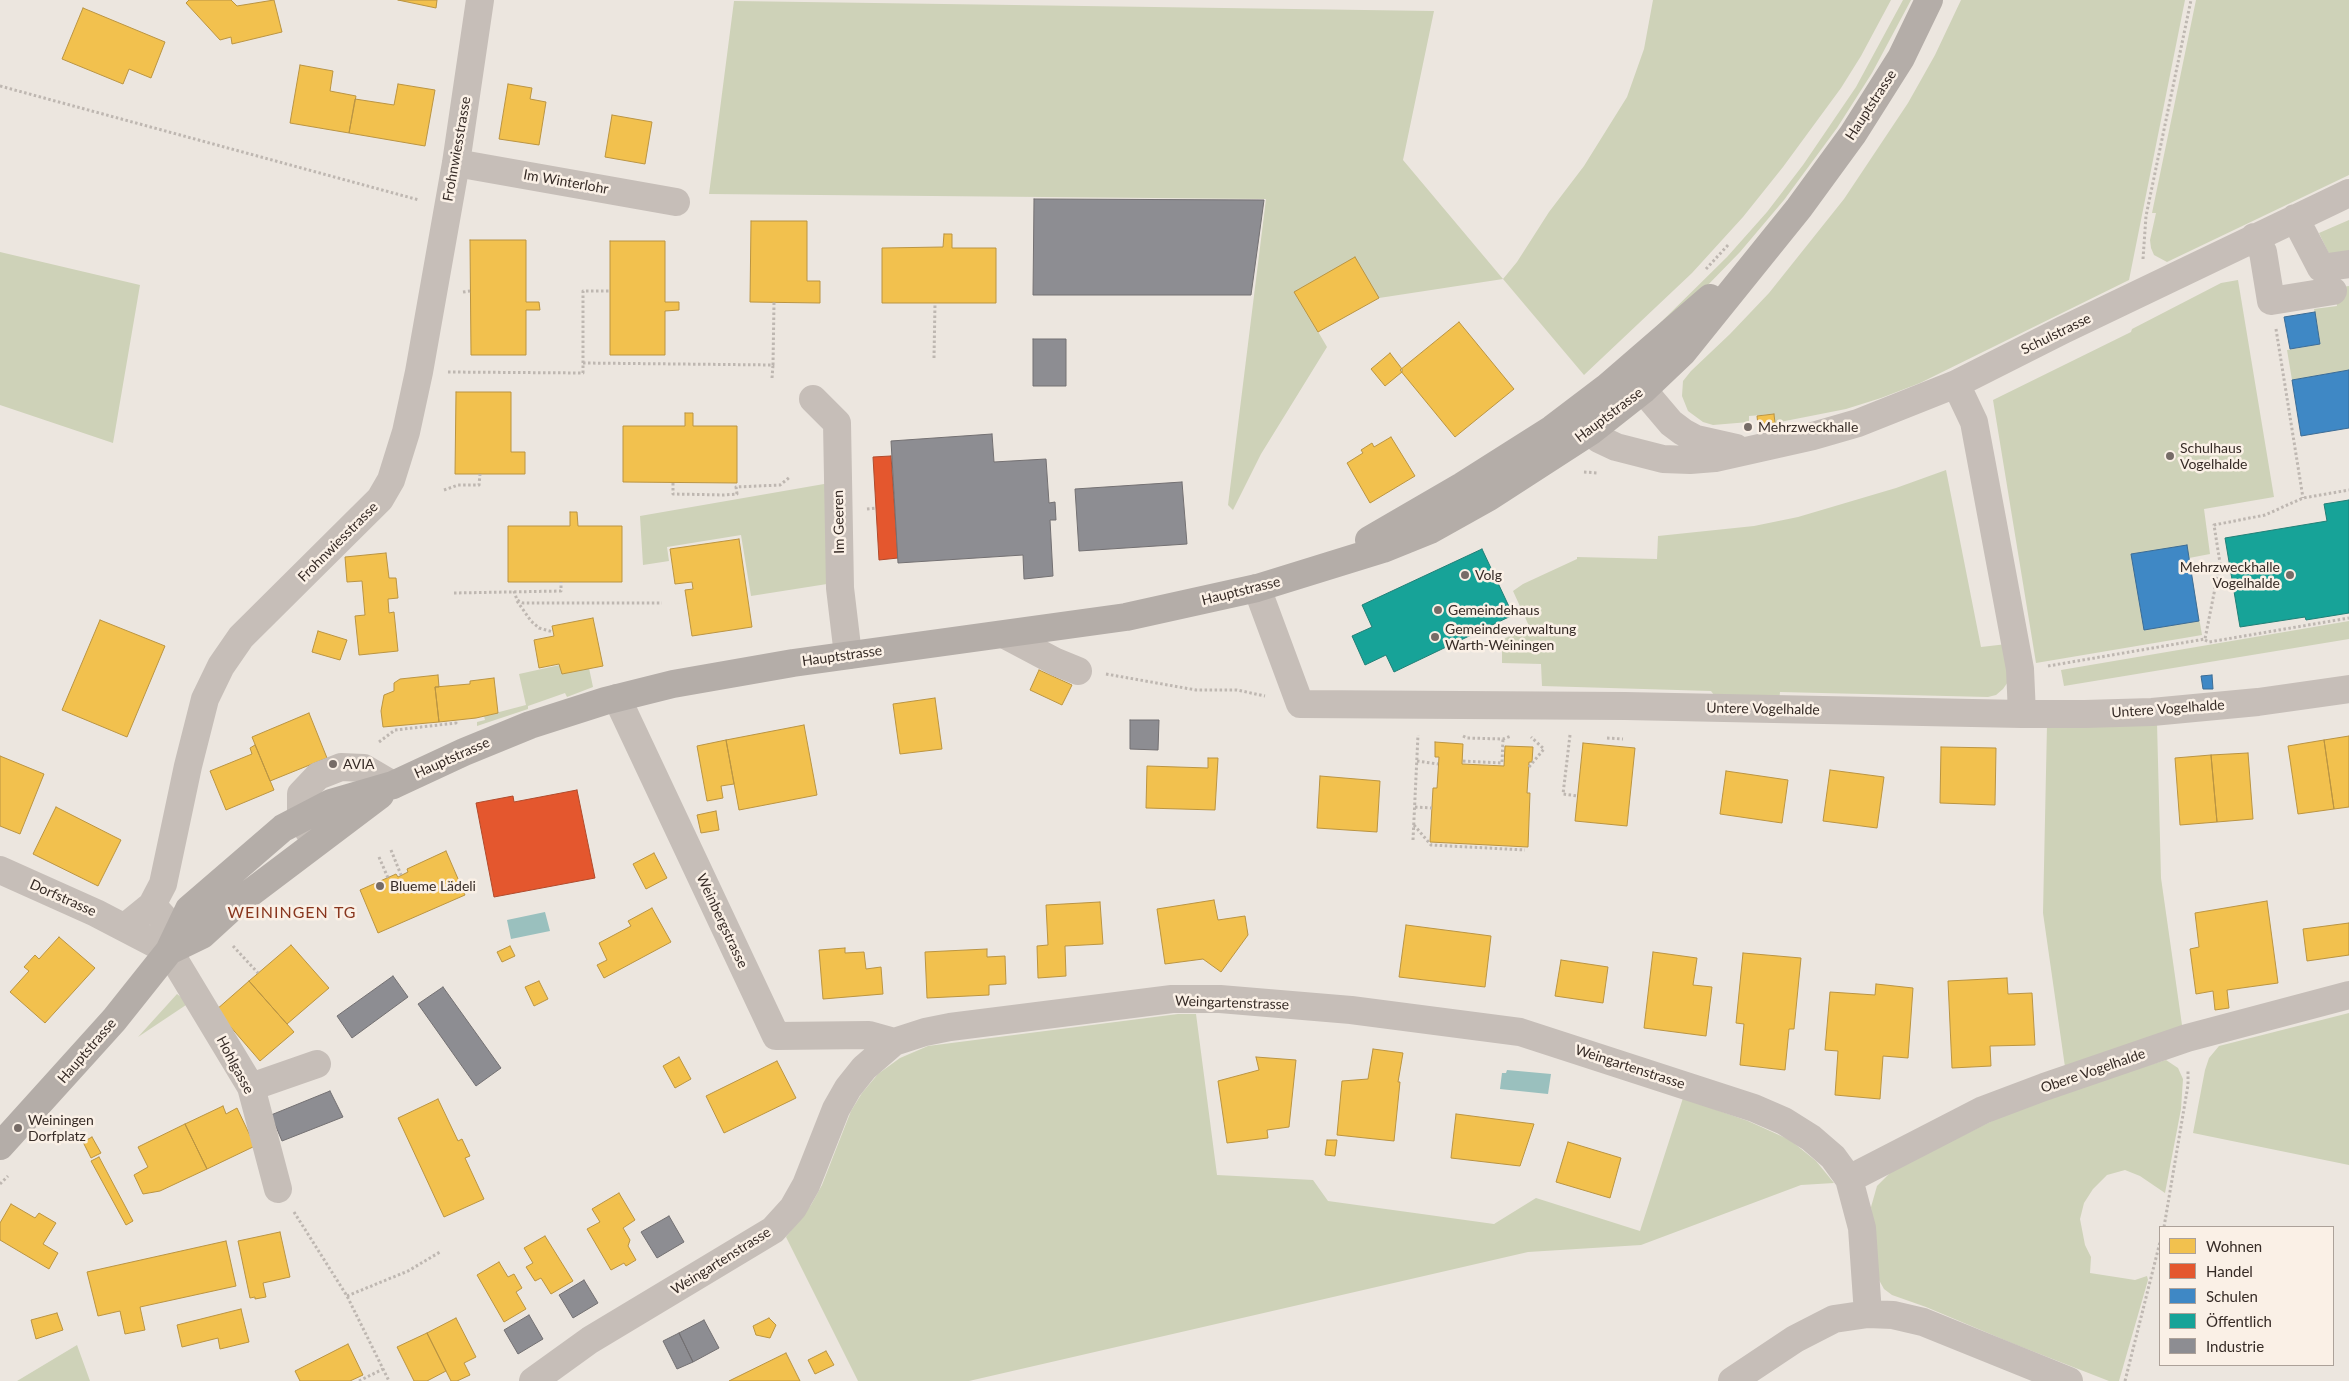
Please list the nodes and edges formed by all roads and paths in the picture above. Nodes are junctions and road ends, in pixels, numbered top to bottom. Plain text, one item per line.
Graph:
1 (480, 0) edge
2 (1929, 0) edge
3 (2191, 0) edge
4 (0, 86) edge
5 (456, 163) junction
6 (2349, 193) edge
7 (676, 202) dead end
8 (447, 208) junction
9 (2295, 218) junction
10 (2254, 237) junction
11 (1730, 243) dead end
12 (1765, 250) junction
13 (2349, 264) edge
14 (1705, 270) dead end
15 (2153, 286) junction
16 (610, 291) dead end
17 (2333, 291) dead end
18 (2271, 301) junction
19 (774, 302) dead end
20 (935, 303) dead end
21 (934, 358) dead end
22 (583, 363) junction
23 (773, 365) junction
24 (420, 372) junction
25 (772, 378) dead end
26 (1956, 384) junction
27 (1643, 390) junction
28 (1600, 393) junction
29 (813, 399) dead end
30 (1591, 431) junction
31 (1753, 449) junction
32 (480, 474) dead end
33 (790, 477) dead end
34 (673, 483) dead end
35 (444, 490) dead end
36 (2349, 490) edge
37 (2303, 498) junction
38 (1303, 574) junction
39 (561, 582) dead end
40 (1257, 588) junction
41 (514, 591) junction
42 (454, 593) dead end
43 (517, 600) junction
44 (662, 603) dead end
45 (2349, 618) edge
46 (553, 632) dead end
47 (1005, 635) junction
48 (2205, 639) junction
49 (848, 655) junction
50 (2020, 669) junction
51 (1078, 671) joint
52 (2349, 689) edge
53 (617, 698) junction
54 (1300, 704) junction
55 (2022, 714) junction
56 (455, 720) dead end
57 (1418, 730) dead end
58 (1576, 735) dead end
59 (1533, 737) dead end
60 (1503, 739) dead end
61 (1418, 761) junction
62 (1463, 761) dead end
63 (1438, 764) dead end
64 (1529, 767) dead end
65 (341, 768) junction
66 (393, 785) junction
67 (1578, 796) dead end
68 (1415, 807) junction
69 (1432, 808) dead end
70 (301, 819) junction
71 (1414, 824) junction
72 (1413, 840) dead end
73 (316, 842) junction
74 (391, 850) dead end
75 (1525, 850) dead end
76 (379, 858) dead end
77 (0, 870) edge
78 (401, 875) dead end
79 (388, 878) dead end
80 (152, 905) junction
81 (125, 927) junction
82 (231, 944) dead end
83 (169, 951) junction
84 (258, 973) dead end
85 (2349, 995) edge
86 (2187, 1038) junction
87 (894, 1042) junction
88 (318, 1064) dead end
89 (250, 1087) junction
90 (0, 1146) edge
91 (1849, 1179) junction
92 (278, 1189) joint
93 (2164, 1226) edge
94 (2159, 1246) edge
95 (440, 1252) dead end
96 (348, 1296) junction
97 (1868, 1314) junction
98 (383, 1369) junction
99 (359, 1381) edge
100 (389, 1381) edge
101 (532, 1381) edge
102 (1732, 1381) edge
103 (2069, 1381) edge
104 (2125, 1381) edge

1 - 5 street, Frohnwiesstrasse
2 - 12 main road, Hauptstrasse
3 - 15 path
4 - 8 path
5 - 7 street, Im Winterlohr
5 - 8 street, Frohnwiesstrasse
6 - 9 street, Schulstrasse
8 - 24 street, Frohnwiesstrasse
9 - 10 street, Schulstrasse
9 - 13 street
10 - 15 street, Schulstrasse
10 - 18 street
11 - 14 path
12 - 27 main road, Hauptstrasse
12 - 28 main road, Hauptstrasse
15 - 26 street, Schulstrasse
16 - 22 path
17 - 18 street
18 - 37 path
19 - 23 path
20 - 21 path
22 - 23 path
22 - 24 path
23 - 25 path
24 - 80 street, Frohnwiesstrasse
26 - 31 street, Schulstrasse
26 - 50 street
27 - 28 main road
27 - 30 main road, Hauptstrasse
27 - 31 street, Schulstrasse
28 - 30 main road
28 - 38 main road, Hauptstrasse
29 - 49 street, Im Geeren
30 - 31 street, Schulstrasse
30 - 38 main road, Hauptstrasse
32 - 35 path
33 - 34 path
36 - 37 path
37 - 48 path
38 - 40 main road, Hauptstrasse
39 - 41 path
40 - 47 main road, Hauptstrasse
40 - 54 street
41 - 42 path
41 - 43 path
43 - 44 path
43 - 46 path
45 - 48 path
47 - 49 main road, Hauptstrasse
47 - 51 street
48 - 50 path
49 - 53 main road, Hauptstrasse
50 - 55 street
51 - 54 path
52 - 55 street, Untere Vogelhalde
53 - 66 main road, Hauptstrasse
53 - 87 street, Weinbergstrasse
54 - 55 street, Untere Vogelhalde
56 - 65 path
57 - 61 path
58 - 67 path
59 - 64 path
60 - 62 path
61 - 63 path
61 - 68 path
65 - 66 street
65 - 70 street
66 - 70 main road, Hauptstrasse
66 - 73 main road, Hauptstrasse
68 - 69 path
68 - 71 path
70 - 73 street
70 - 83 main road, Hauptstrasse
71 - 72 path
71 - 75 path
73 - 83 main road, Hauptstrasse
74 - 78 path
76 - 79 path
77 - 81 street, Dorfstrasse
80 - 81 street
80 - 83 street
81 - 83 street, Dorfstrasse
82 - 84 path
83 - 89 street, Hohlgasse
83 - 90 main road, Hauptstrasse
85 - 86 street, Obere Vogelhalde
86 - 91 street, Obere Vogelhalde
86 - 93 path
87 - 91 street, Weingartenstrasse
87 - 101 street, Weingartenstrasse
88 - 89 street
89 - 92 street, Hohlgasse
91 - 97 street, Weingartenstrasse
92 - 96 path
94 - 104 path
95 - 96 path
96 - 98 path
97 - 102 street
97 - 103 street
98 - 99 path
98 - 100 path

